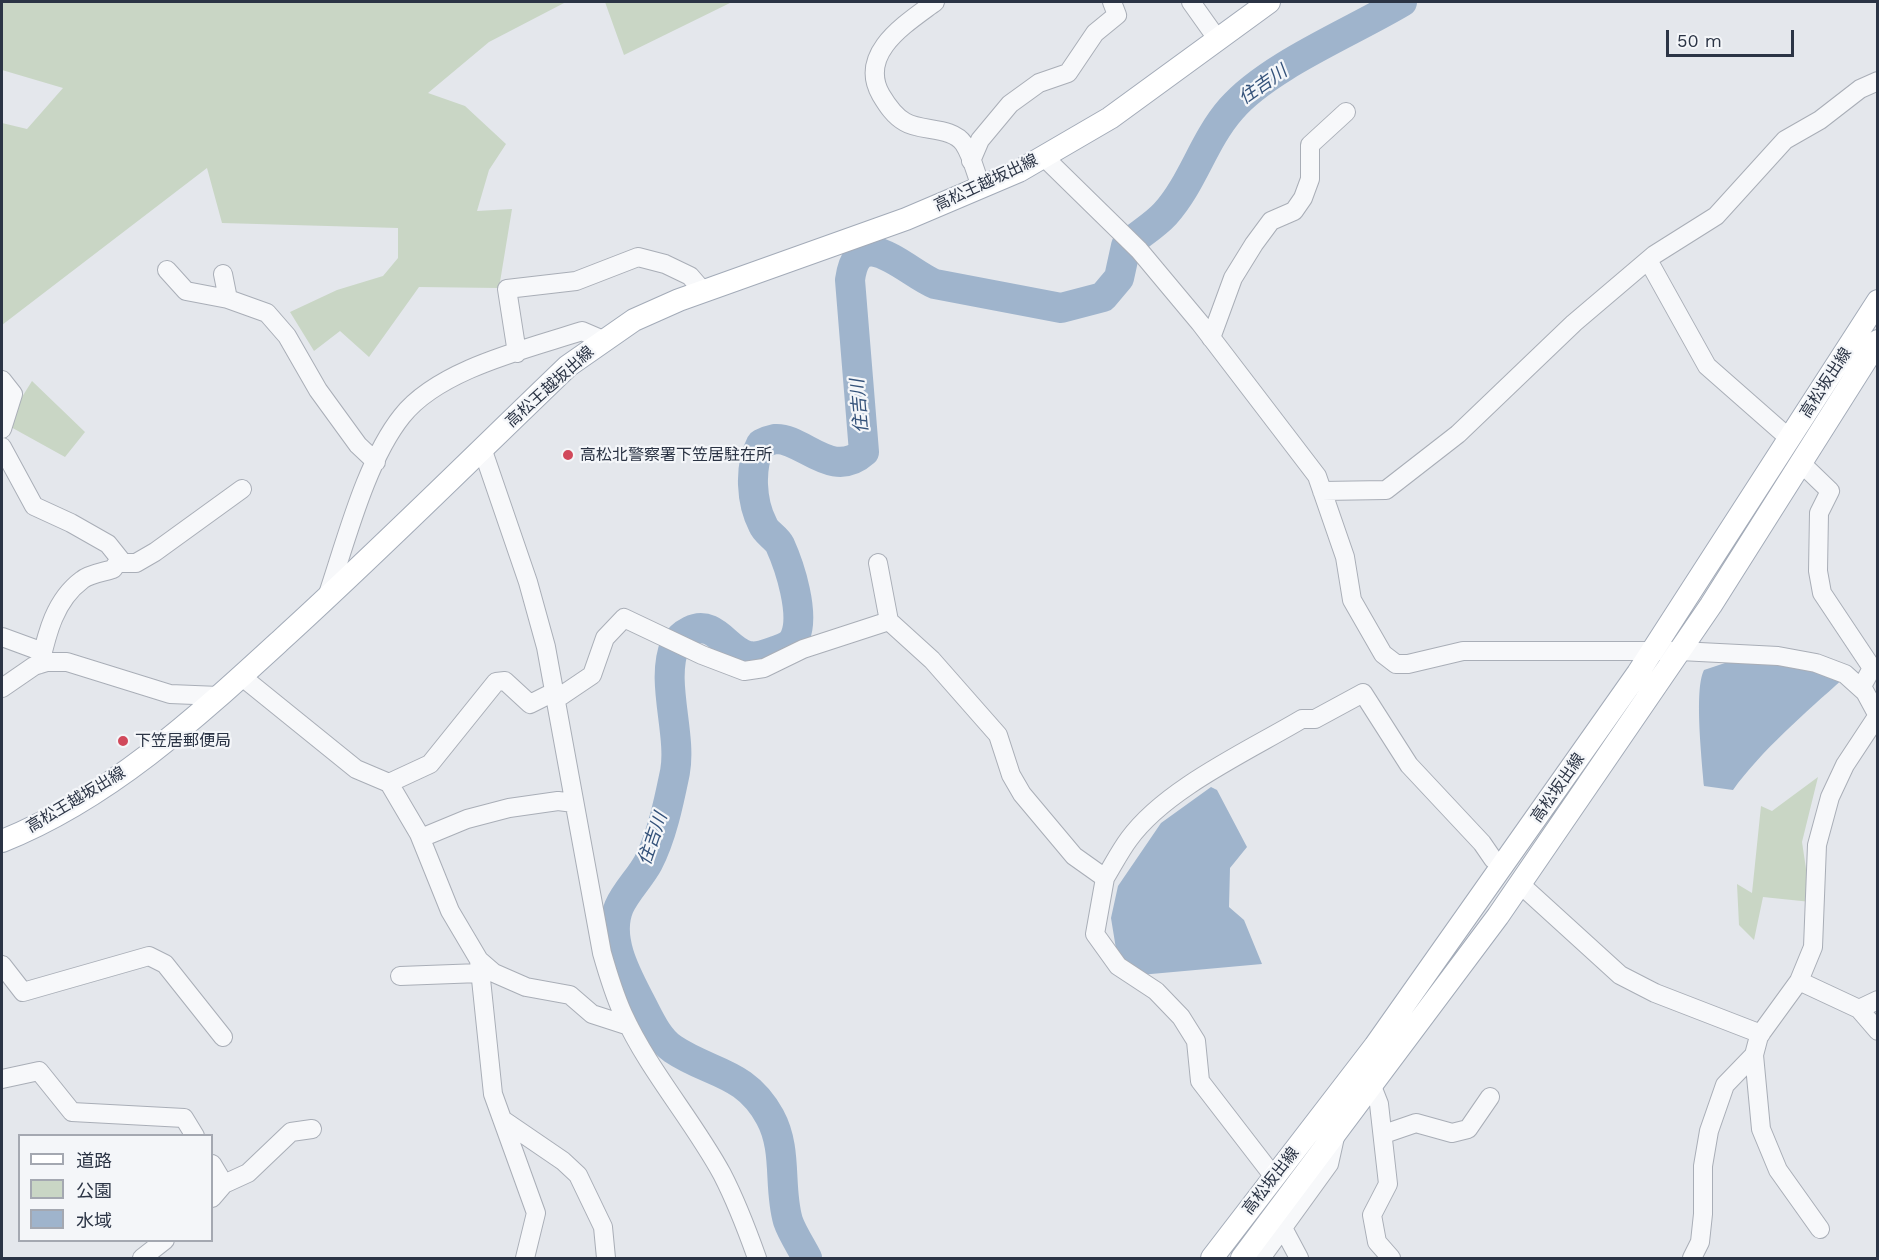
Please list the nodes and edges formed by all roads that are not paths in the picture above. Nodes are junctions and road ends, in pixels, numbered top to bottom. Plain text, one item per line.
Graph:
1 (935, 2) edge
2 (1112, 2) edge
3 (1191, 2) edge
4 (1269, 2) edge
5 (1218, 40) junction
6 (1878, 81) edge
7 (1346, 112) dead end
8 (1044, 157) junction
9 (971, 161) junction
10 (981, 187) junction
11 (1648, 260) junction
12 (167, 270) dead end
13 (223, 274) dead end
14 (703, 291) junction
15 (228, 299) junction
16 (1878, 301) edge
17 (1211, 338) junction
18 (603, 340) junction
19 (1878, 341) edge
20 (517, 352) junction
21 (2, 380) edge
22 (2, 429) edge
23 (1790, 439) junction
24 (2, 447) edge
25 (482, 448) junction
26 (376, 462) junction
27 (1801, 463) junction
28 (242, 489) dead end
29 (1322, 491) junction
30 (118, 563) junction
31 (878, 563) dead end
32 (327, 599) junction
33 (889, 621) junction
34 (2, 637) edge
35 (1680, 651) junction
36 (1652, 652) junction
37 (42, 658) junction
38 (242, 676) junction
39 (2, 688) edge
40 (1861, 688) junction
41 (219, 696) junction
42 (555, 696) junction
43 (1877, 716) edge
44 (389, 783) junction
45 (574, 803) junction
46 (421, 838) junction
47 (2, 841) edge
48 (1503, 866) junction
49 (1105, 878) junction
50 (1520, 884) junction
51 (2, 965) edge
52 (480, 966) junction
53 (400, 976) dead end
54 (1799, 981) junction
55 (1878, 1000) edge
56 (1859, 1009) junction
57 (629, 1026) junction
58 (1878, 1031) edge
59 (1761, 1034) junction
60 (223, 1037) dead end
61 (1754, 1055) junction
62 (1362, 1064) junction
63 (2, 1079) edge
64 (1372, 1087) junction
65 (1490, 1097) dead end
66 (503, 1120) junction
67 (312, 1129) dead end
68 (194, 1134) edge
69 (1384, 1134) junction
70 (1335, 1135) junction
71 (213, 1166) edge
72 (224, 1184) junction
73 (1269, 1184) junction
74 (213, 1197) edge
75 (1283, 1228) junction
76 (1820, 1229) dead end
77 (162, 1242) edge
78 (142, 1258) edge
79 (525, 1258) edge
80 (606, 1258) edge
81 (757, 1258) edge
82 (1203, 1258) edge
83 (1212, 1258) edge
84 (1242, 1258) edge
85 (1261, 1258) edge
86 (1299, 1258) edge
87 (1391, 1258) edge
88 (1692, 1258) edge

1 - 9 street
2 - 9 street
3 - 5 street
4 - 5 main road, 高松王越坂出線
5 - 8 main road, 高松王越坂出線
6 - 11 street
7 - 17 street
8 - 10 main road, 高松王越坂出線
8 - 17 street
9 - 10 street
10 - 14 main road, 高松王越坂出線
11 - 23 street
11 - 29 street
12 - 15 street
13 - 15 street
14 - 18 main road, 高松王越坂出線
14 - 20 street
15 - 26 street
16 - 23 main road, 高松坂出線
17 - 29 street
18 - 20 street
18 - 25 main road, 高松王越坂出線
19 - 27 main road, 高松坂出線
20 - 26 street
21 - 22 street
23 - 36 main road, 高松坂出線
24 - 30 street
25 - 32 main road, 高松王越坂出線
25 - 42 street
26 - 32 street
27 - 35 main road, 高松坂出線
27 - 40 street
28 - 30 street
29 - 36 street
30 - 37 street
31 - 33 street
32 - 38 main road, 高松王越坂出線
33 - 42 street
33 - 49 street
34 - 37 street
35 - 36 street
35 - 40 street
35 - 50 main road, 高松坂出線
36 - 48 main road, 高松坂出線
37 - 39 street
37 - 41 street
38 - 41 main road, 高松王越坂出線
38 - 44 street
40 - 43 street
41 - 47 main road, 高松王越坂出線
42 - 44 street
42 - 45 street
43 - 54 street
44 - 46 street
45 - 46 street
45 - 57 street
46 - 52 street
48 - 49 street
48 - 62 main road, 高松坂出線
49 - 73 street
50 - 59 street
50 - 64 main road, 高松坂出線
51 - 60 street
52 - 53 street
52 - 57 street
52 - 66 street
54 - 56 street
54 - 59 street
55 - 56 street
56 - 58 street
57 - 81 street
59 - 61 street
61 - 76 street
61 - 88 street
62 - 64 street
62 - 73 main road, 高松坂出線
63 - 68 street
64 - 69 street
64 - 70 main road, 高松坂出線
65 - 69 street
66 - 79 street
66 - 80 street
67 - 72 street
69 - 87 street
70 - 75 street
70 - 84 main road, 高松坂出線
71 - 72 street
72 - 74 street
73 - 82 street
73 - 83 main road, 高松坂出線
75 - 85 street
75 - 86 street
77 - 78 street

